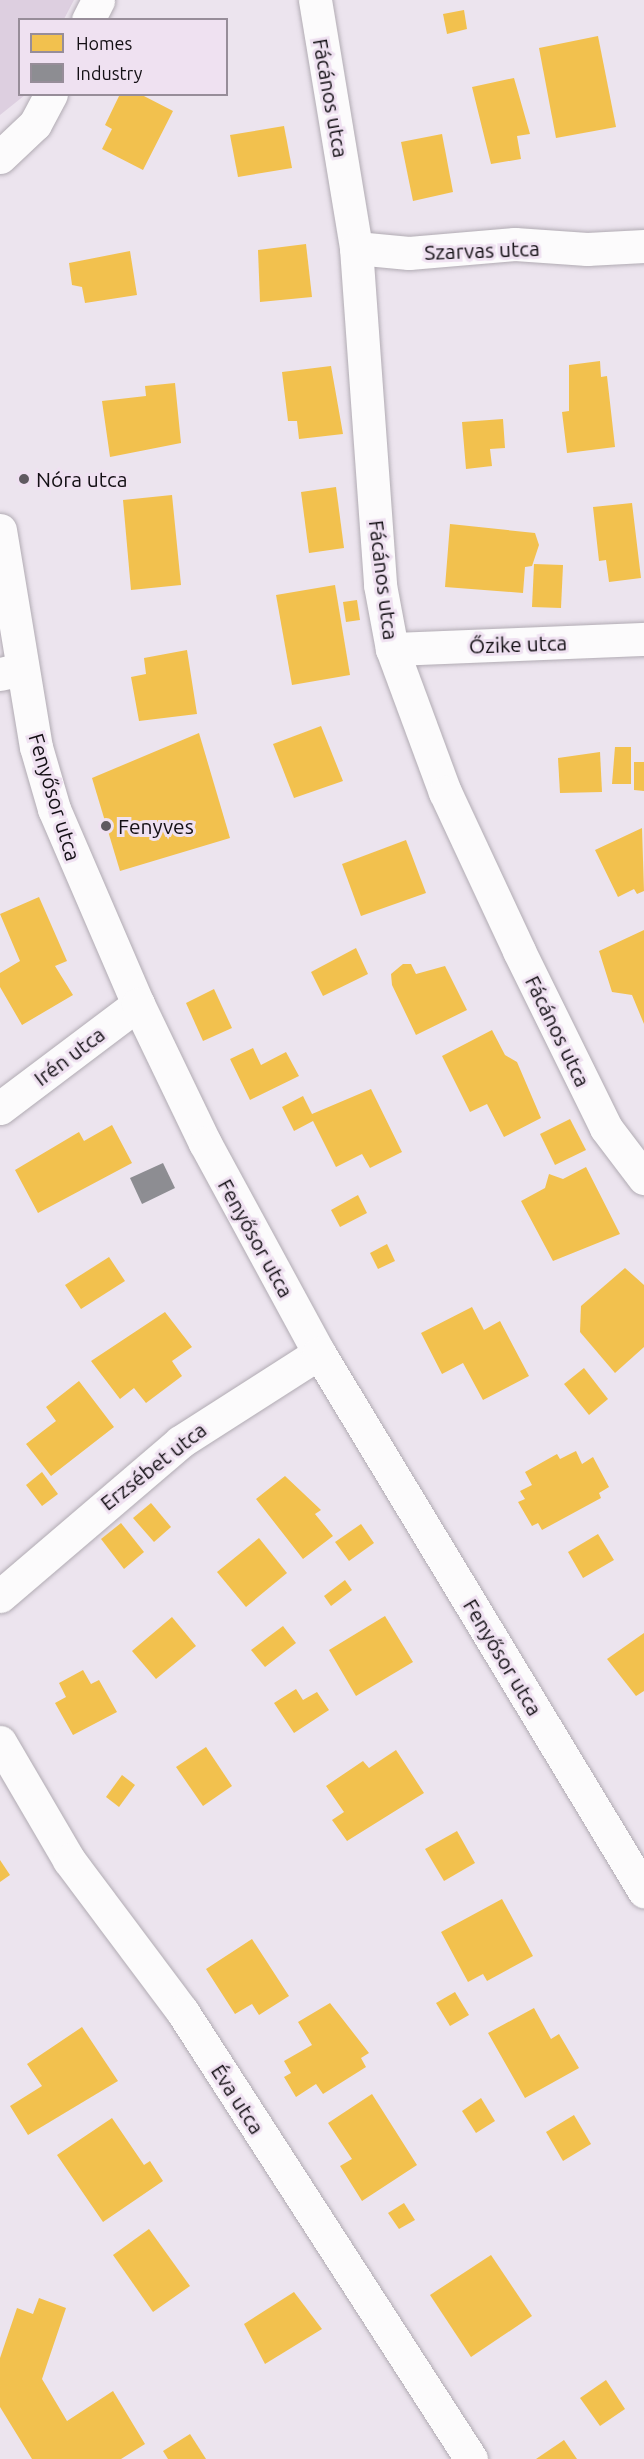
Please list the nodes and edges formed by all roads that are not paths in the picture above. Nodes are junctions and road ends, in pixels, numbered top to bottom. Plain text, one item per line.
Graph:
1 (98, 0) edge
2 (315, 0) edge
3 (89, 18) edge
4 (50, 96) edge
5 (0, 158) edge
6 (644, 246) edge
7 (356, 248) junction
8 (0, 530) edge
9 (644, 639) edge
10 (392, 649) junction
11 (11, 671) edge
12 (138, 1004) junction
13 (0, 1108) edge
14 (644, 1178) edge
15 (319, 1353) junction
16 (0, 1596) edge
17 (0, 1742) edge
18 (644, 1891) edge
19 (471, 2459) edge

1 - 3 street
2 - 7 street, Fácános utca
4 - 5 street
6 - 7 street, Szarvas utca
7 - 10 street, Fácános utca
8 - 11 street, Fenyősor utca
9 - 10 street, Őzike utca
10 - 14 street, Fácános utca
11 - 12 street, Fenyősor utca
12 - 13 street, Irén utca
12 - 15 street, Fenyősor utca
15 - 16 street, Erzsébet utca
15 - 18 street, Fenyősor utca
17 - 19 street, Éva utca

